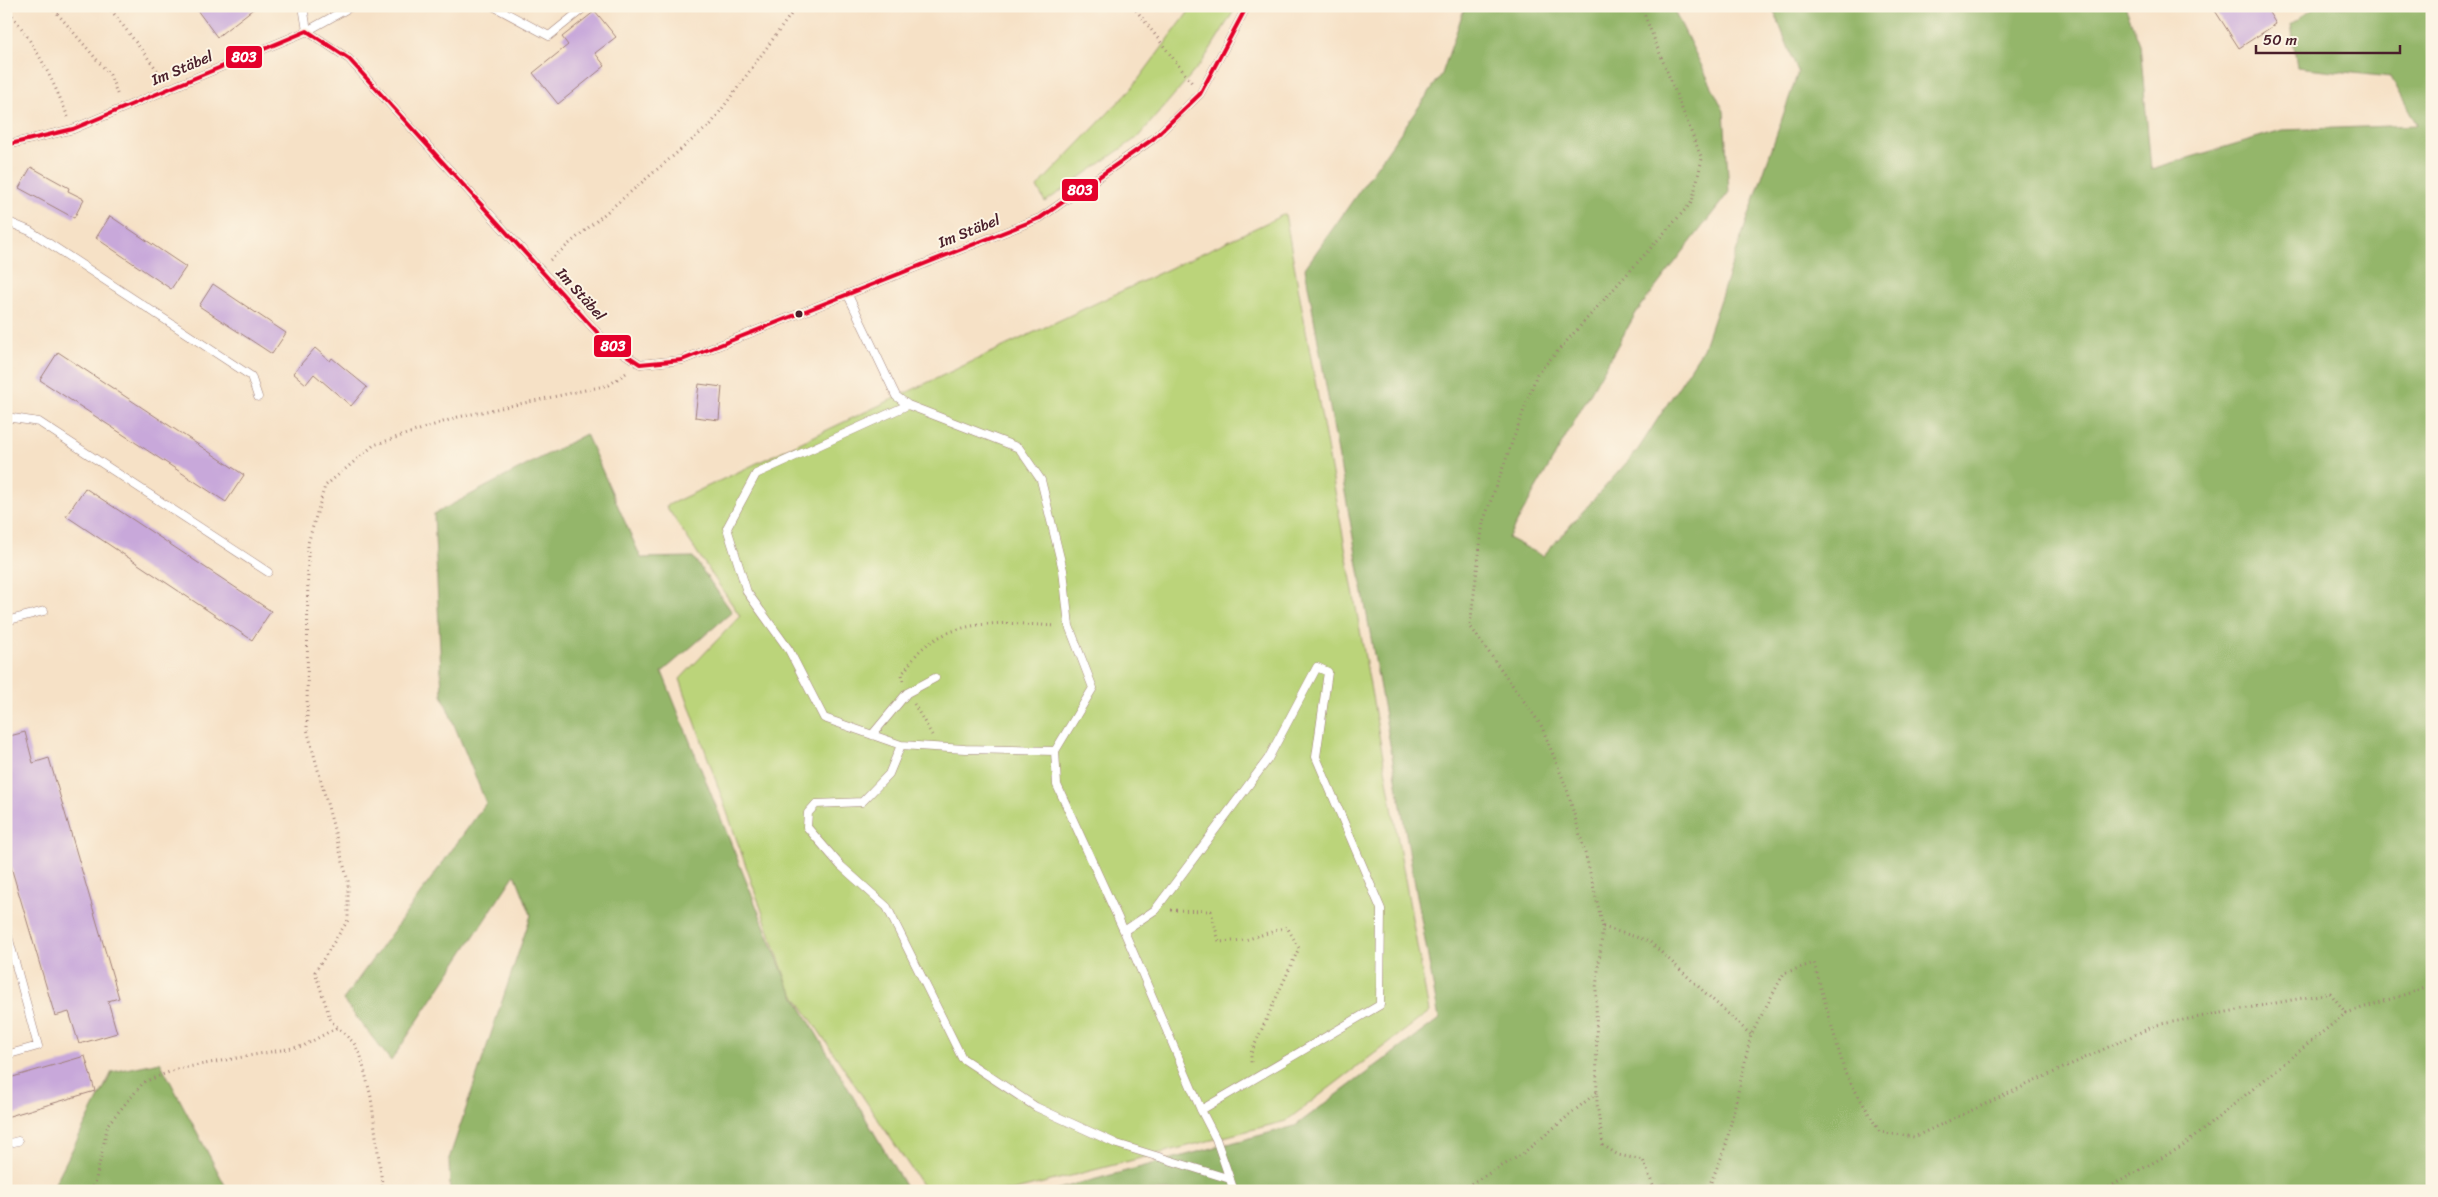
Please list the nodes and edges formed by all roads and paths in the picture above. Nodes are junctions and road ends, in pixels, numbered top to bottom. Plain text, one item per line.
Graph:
1 (51, 6) edge
2 (108, 6) edge
3 (303, 6) edge
4 (352, 6) edge
5 (493, 6) edge
6 (586, 6) edge
7 (797, 6) edge
8 (1133, 6) edge
9 (1247, 6) edge
10 (1641, 6) edge
11 (6, 8) edge
12 (307, 31) junction
13 (171, 87) junction
14 (1200, 94) junction
15 (123, 108) junction
16 (73, 129) junction
17 (6, 145) edge
18 (6, 222) edge
19 (540, 268) junction
20 (848, 295) junction
21 (640, 364) junction
22 (258, 397) dead end
23 (908, 405) junction
24 (6, 418) edge
25 (268, 572) dead end
26 (44, 611) dead end
27 (6, 621) edge
28 (1069, 626) junction
29 (935, 678) dead end
30 (907, 694) junction
31 (872, 735) junction
32 (901, 745) junction
33 (940, 748) junction
34 (1055, 751) junction
35 (1155, 910) junction
36 (1603, 927) junction
37 (6, 929) edge
38 (1124, 931) junction
39 (2432, 986) edge
40 (2346, 1013) junction
41 (338, 1027) junction
42 (1751, 1035) junction
43 (6, 1055) edge
44 (1252, 1081) junction
45 (1597, 1091) junction
46 (1200, 1110) junction
47 (18, 1141) dead end
48 (6, 1144) edge
49 (1230, 1179) junction
50 (91, 1191) edge
51 (383, 1191) edge
52 (1234, 1191) edge
53 (1458, 1191) edge
54 (1655, 1191) edge
55 (1706, 1191) edge
56 (2102, 1191) edge

1 - 15 path
2 - 13 path
3 - 12 lane
4 - 12 lane
5 - 6 lane
7 - 19 path
8 - 14 path
9 - 14 lane, Im Stäbel
10 - 36 path
11 - 16 path
12 - 13 lane, Im Stäbel
12 - 19 lane, Im Stäbel
13 - 15 lane, Im Stäbel
14 - 20 lane, Im Stäbel
15 - 16 lane, Im Stäbel
16 - 17 lane, Im Stäbel
18 - 22 lane
19 - 21 lane, Im Stäbel
20 - 21 lane, Im Stäbel
20 - 23 lane
21 - 41 path
23 - 28 lane
23 - 31 lane
24 - 25 lane
26 - 27 lane
28 - 30 path
28 - 34 lane
29 - 30 lane
30 - 31 lane
30 - 33 path
31 - 32 lane
32 - 33 lane
32 - 49 lane
33 - 34 lane
34 - 38 lane
35 - 38 lane
35 - 44 path
35 - 44 lane
36 - 42 path
36 - 45 path
37 - 43 lane
38 - 46 lane
39 - 40 path
40 - 42 path
40 - 56 path
41 - 50 path
41 - 51 path
42 - 55 path
44 - 46 lane
45 - 53 path
45 - 54 path
46 - 49 lane
47 - 48 lane
49 - 52 lane

